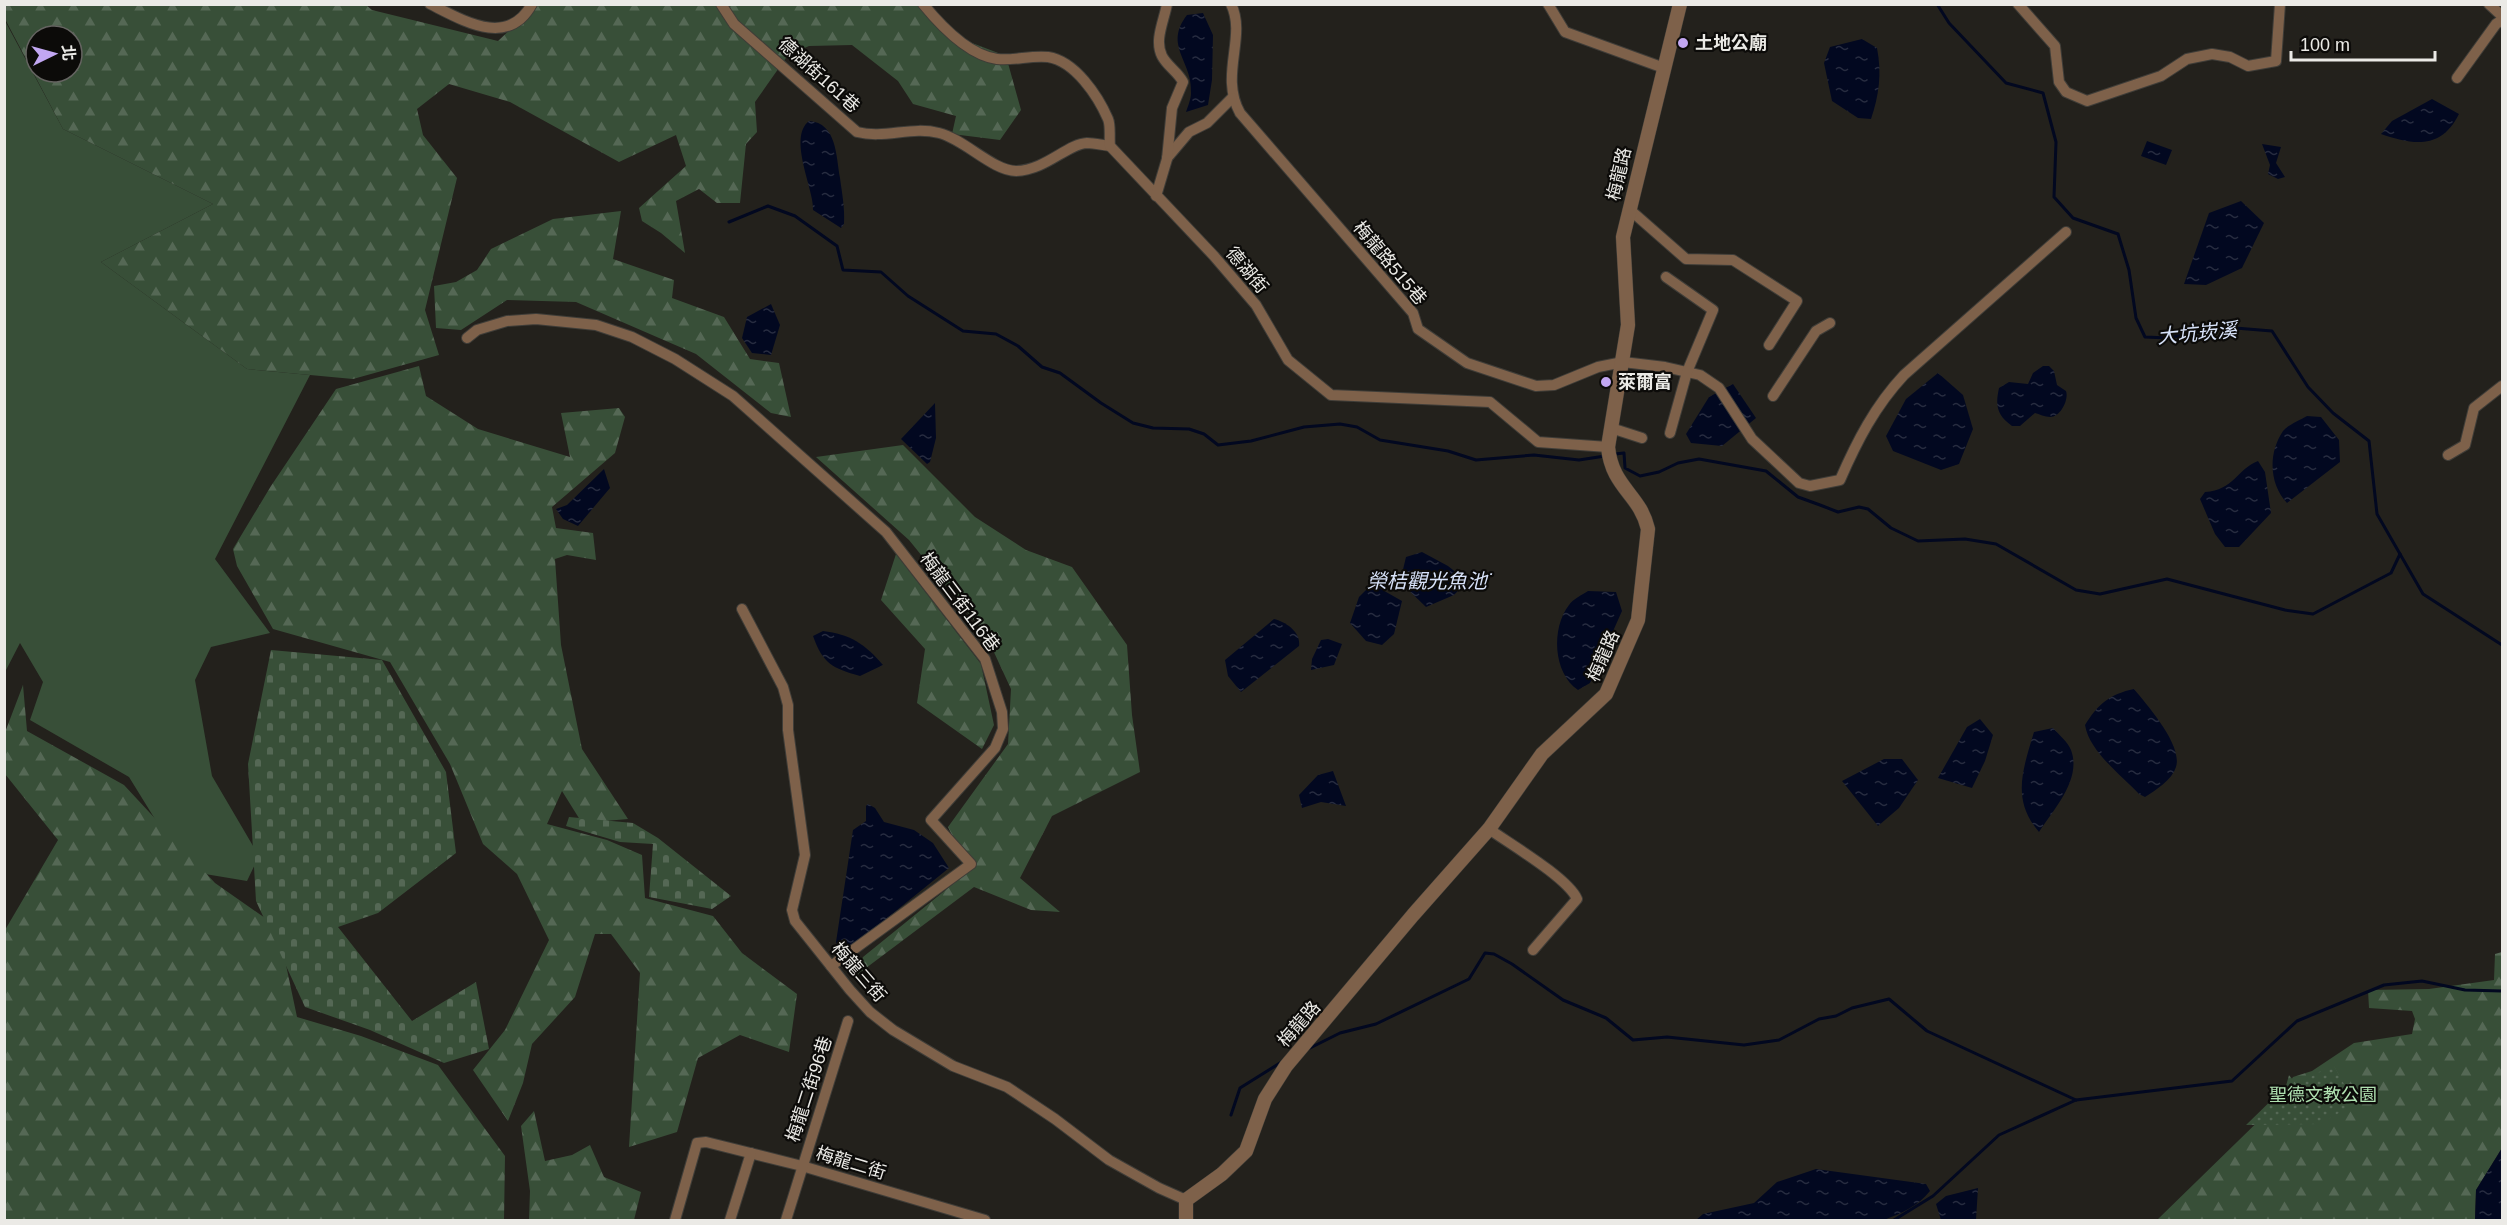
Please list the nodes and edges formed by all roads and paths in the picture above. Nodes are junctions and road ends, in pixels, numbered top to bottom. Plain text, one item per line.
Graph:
1 (430, 4) edge
2 (532, 4) edge
3 (721, 4) edge
4 (923, 4) edge
5 (1167, 4) edge
6 (1231, 4) edge
7 (1548, 4) edge
8 (1680, 4) edge
9 (2018, 4) edge
10 (2280, 4) edge
11 (2489, 4) edge
12 (2502, 18) edge
13 (1664, 68) junction
14 (2457, 78) dead end
15 (1232, 98) junction
16 (1110, 146) junction
17 (1167, 159) junction
18 (1156, 196) junction
19 (1629, 209) junction
20 (2066, 232) dead end
21 (1666, 277) dead end
22 (1830, 323) dead end
23 (466, 338) dead end
24 (1769, 345) dead end
25 (1623, 362) junction
26 (1687, 372) junction
27 (2502, 386) edge
28 (1773, 396) dead end
29 (1611, 428) junction
30 (1670, 433) dead end
31 (1642, 438) dead end
32 (1609, 453) junction
33 (2448, 455) dead end
34 (742, 609) dead end
35 (1489, 829) junction
36 (1533, 950) dead end
37 (831, 966) junction
38 (848, 1021) dead end
39 (751, 1153) junction
40 (802, 1166) junction
41 (1186, 1200) junction
42 (675, 1221) edge
43 (730, 1221) edge
44 (786, 1221) edge
45 (985, 1221) edge
46 (1186, 1221) edge

1 - 2 street
3 - 16 street, 德湖街161巷
4 - 16 street
5 - 17 street
6 - 15 street
7 - 13 street
8 - 13 street, 梅龍路
9 - 10 street
11 - 12 street
12 - 14 street
13 - 19 street, 梅龍路
15 - 17 street
15 - 25 street, 梅龍路515巷
16 - 18 street, 德湖街
17 - 18 street
18 - 32 street, 德湖街
19 - 24 street
19 - 25 street, 梅龍路
20 - 26 street, 梅龍路515巷
21 - 26 street
22 - 28 street
23 - 37 street, 梅龍三街116巷
25 - 26 street, 梅龍路515巷
25 - 29 street, 梅龍路
26 - 30 street
27 - 33 street
29 - 31 street
29 - 32 street, 梅龍路
32 - 35 street, 梅龍路
34 - 37 street, 梅龍三街
35 - 36 street
35 - 41 street, 梅龍路
37 - 41 street, 梅龍三街
38 - 40 street, 梅龍二街96巷
39 - 40 street, 梅龍二街
39 - 42 street, 梅龍二街
39 - 43 street
40 - 44 street, 梅龍二街96巷
40 - 45 street, 梅龍二街
41 - 46 street

